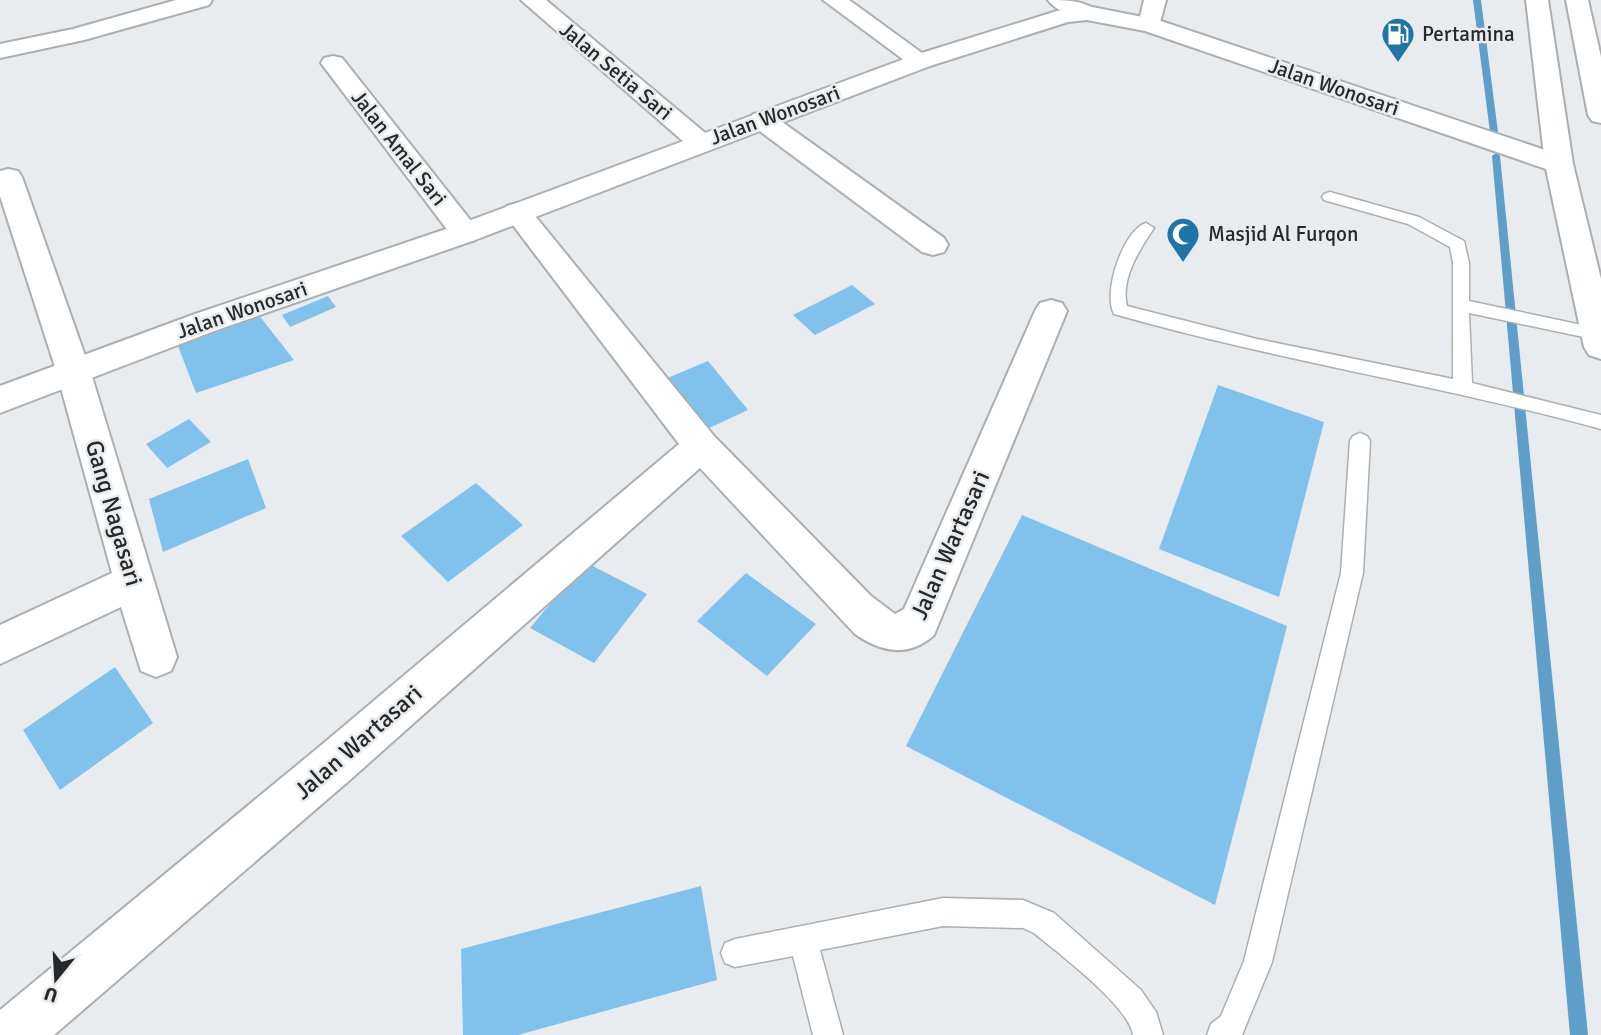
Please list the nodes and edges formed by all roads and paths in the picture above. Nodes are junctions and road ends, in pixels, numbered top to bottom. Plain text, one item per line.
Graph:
1 (201, 0) edge
2 (531, 0) edge
3 (834, 0) edge
4 (1059, 0) edge
5 (1537, 0) edge
6 (1577, 0) edge
7 (1087, 13) junction
8 (1153, 13) edge
9 (0, 51) edge
10 (921, 61) junction
11 (333, 63) dead end
12 (1601, 115) edge
13 (762, 120) junction
14 (701, 143) junction
15 (1559, 164) junction
16 (8, 177) dead end
17 (1330, 197) dead end
18 (517, 212) junction
19 (1146, 228) dead end
20 (465, 233) junction
21 (933, 245) dead end
22 (1460, 305) junction
23 (1051, 311) dead end
24 (1600, 340) edge
25 (74, 370) junction
26 (1463, 389) junction
27 (0, 400) edge
28 (1601, 422) edge
29 (1360, 440) dead end
30 (701, 446) junction
31 (134, 582) junction
32 (0, 645) edge
33 (156, 657) dead end
34 (803, 940) junction
35 (735, 953) dead end
36 (12, 1035) edge
37 (828, 1035) edge
38 (1148, 1035) edge
39 (1222, 1035) edge

1 - 9 street
2 - 14 street, Jalan Setia Sari
3 - 10 street
4 - 7 street
5 - 15 street
6 - 12 street
7 - 8 street, Jalan Wonosari
7 - 10 street, Jalan Wonosari
8 - 15 street, Jalan Wonosari
10 - 13 street, Jalan Wonosari
11 - 20 street, Jalan Amal Sari
13 - 14 street, Jalan Wonosari
13 - 21 street
14 - 18 street, Jalan Wonosari
15 - 24 street
16 - 25 street, Gang Nagasari
17 - 22 lane
18 - 20 street, Jalan Wonosari
18 - 30 street, Jalan Wartasari
19 - 26 lane
20 - 25 street, Jalan Wonosari
22 - 24 lane
22 - 26 lane
23 - 30 street, Jalan Wartasari
25 - 27 street, Jalan Wonosari
25 - 31 street, Gang Nagasari
26 - 28 lane
29 - 39 lane
30 - 36 street, Jalan Wartasari
31 - 32 street
31 - 33 street, Gang Nagasari
34 - 35 lane
34 - 37 lane
34 - 38 lane

